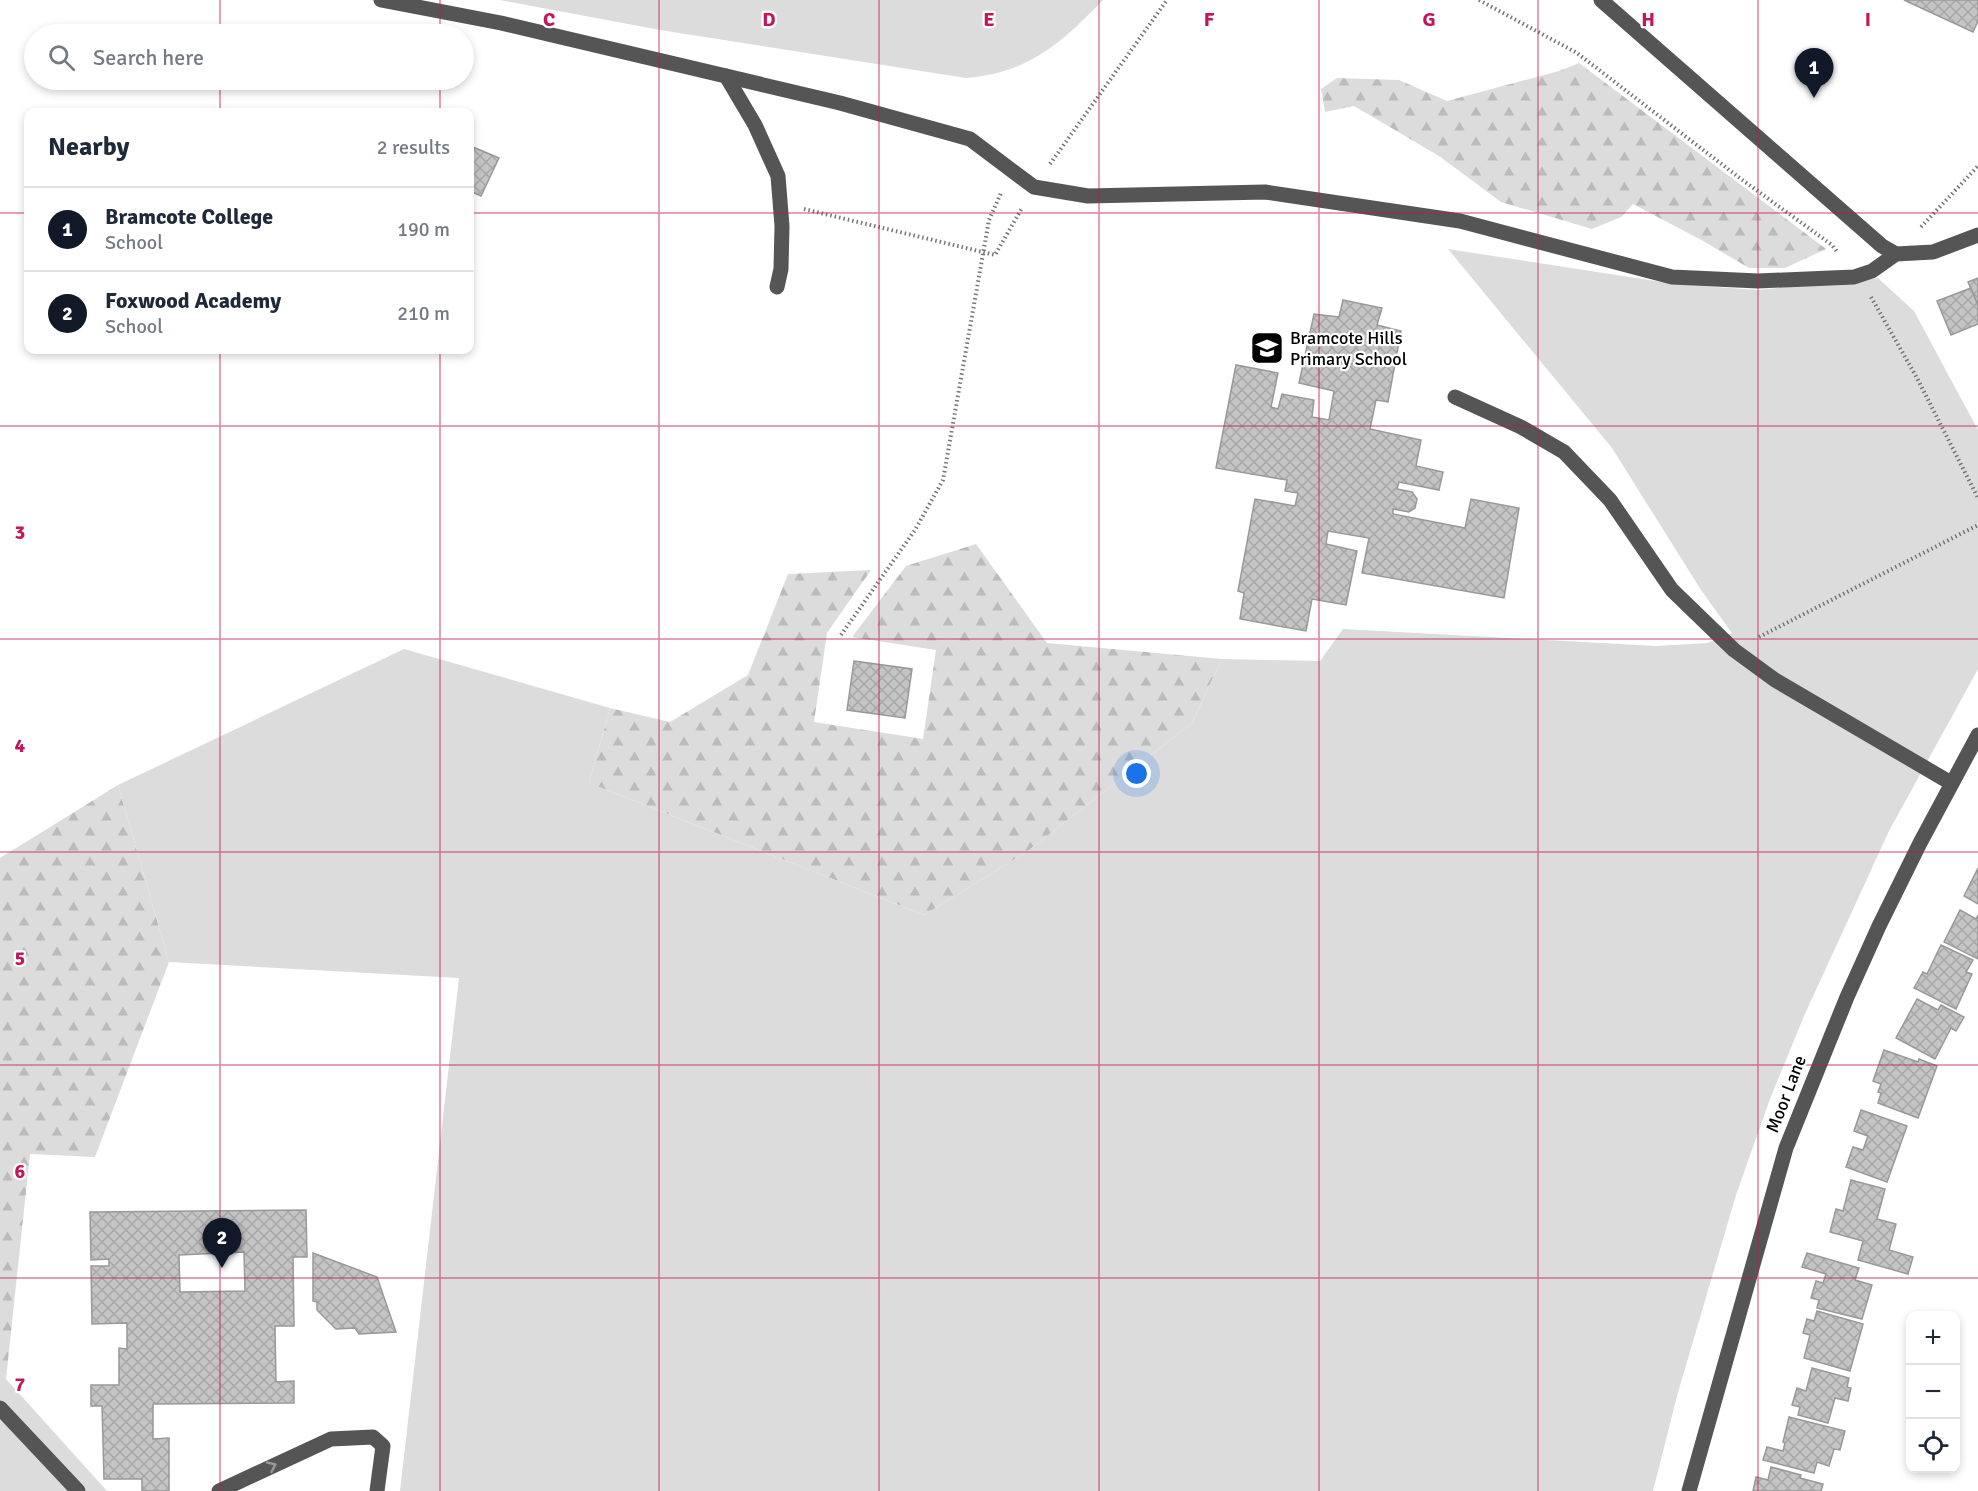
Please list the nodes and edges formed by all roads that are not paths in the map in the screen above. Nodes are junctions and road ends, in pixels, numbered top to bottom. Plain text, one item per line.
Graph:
1 (381, 0) edge
2 (1601, 0) edge
3 (726, 76) junction
4 (1978, 235) edge
5 (1896, 254) junction
6 (777, 287) dead end
7 (1455, 397) dead end
8 (1978, 735) edge
9 (1951, 783) junction
10 (0, 1408) edge
11 (78, 1491) edge
12 (219, 1491) edge
13 (377, 1491) edge
14 (1689, 1491) edge

1 - 3 street
2 - 5 street
3 - 5 street
3 - 6 street
4 - 5 street
7 - 9 street
8 - 9 street, Moor Lane
9 - 14 street, Moor Lane
10 - 11 street
12 -> 13 street

